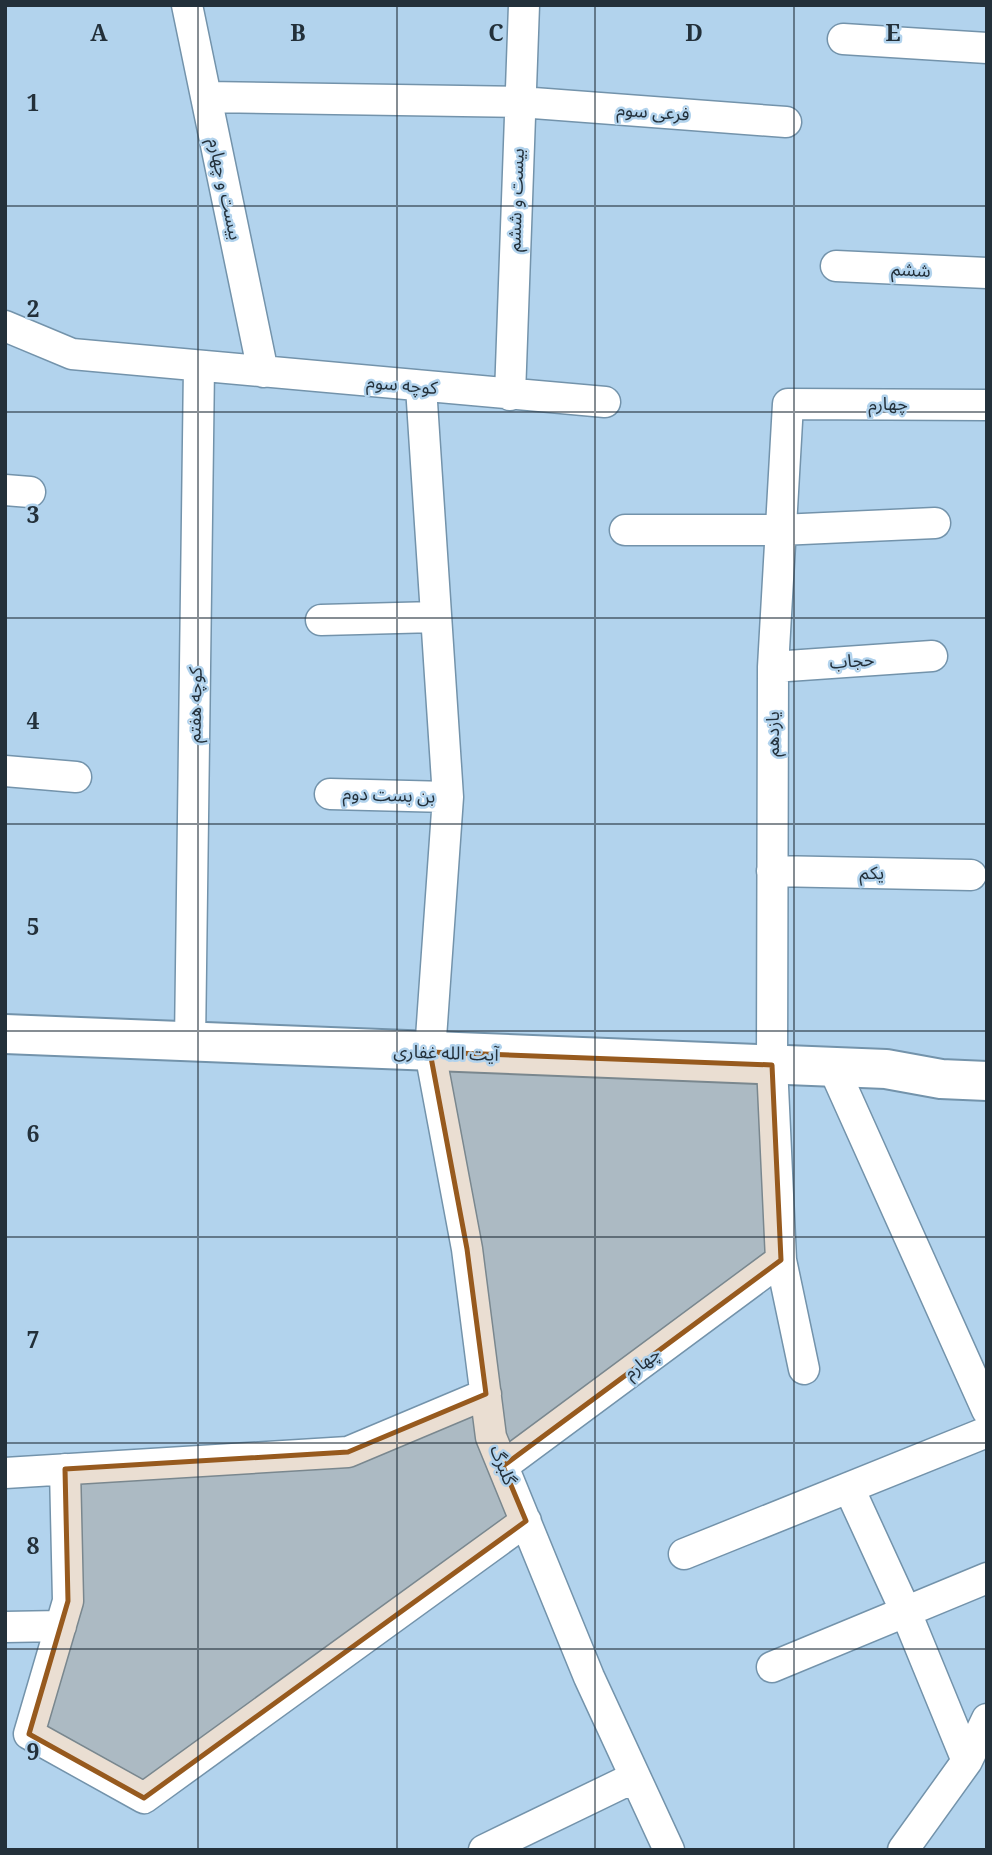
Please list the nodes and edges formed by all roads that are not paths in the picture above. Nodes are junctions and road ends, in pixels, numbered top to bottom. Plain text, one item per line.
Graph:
1 (187, 5) edge
2 (524, 5) edge
3 (843, 39) dead end
4 (987, 48) edge
5 (206, 97) junction
6 (520, 102) junction
7 (786, 122) dead end
8 (836, 266) dead end
9 (987, 273) edge
10 (5, 326) edge
11 (199, 366) junction
12 (263, 372) junction
13 (421, 387) junction
14 (510, 395) junction
15 (605, 402) dead end
16 (788, 404) joint
17 (987, 405) edge
18 (935, 523) dead end
19 (625, 530) dead end
20 (780, 530) junction
21 (436, 617) junction
22 (321, 620) dead end
23 (932, 656) dead end
24 (773, 667) junction
25 (5, 771) edge
26 (76, 777) dead end
27 (331, 794) dead end
28 (448, 797) junction
29 (772, 871) junction
30 (971, 874) dead end
31 (5, 1034) edge
32 (190, 1043) junction
33 (430, 1052) junction
34 (987, 1057) edge
35 (772, 1065) junction
36 (833, 1068) junction
37 (886, 1069) junction
38 (987, 1081) edge
39 (781, 1260) junction
40 (804, 1368) dead end
41 (486, 1394) junction
42 (987, 1410) edge
43 (987, 1432) edge
44 (503, 1466) junction
45 (65, 1469) junction
46 (5, 1473) edge
47 (849, 1488) junction
48 (526, 1521) junction
49 (684, 1554) dead end
50 (987, 1578) edge
51 (905, 1610) junction
52 (61, 1626) junction
53 (5, 1627) edge
54 (772, 1667) dead end
55 (987, 1719) edge
56 (967, 1761) junction
57 (635, 1777) junction
58 (484, 1850) edge
59 (669, 1850) edge
60 (903, 1850) edge

1 - 5 street, بیست و چهارم
2 - 6 street, بیست و ششم
3 - 4 street
5 - 6 street, فرعی سوم
5 - 12 street, بیست و چهارم
6 - 7 street, فرعی سوم
6 - 14 street, بیست و ششم
8 - 9 street, ششم
10 - 11 street, کوچه سوم
11 - 12 street, کوچه سوم
11 - 32 street, کوچه هفتم
12 - 13 street, کوچه سوم
13 - 14 street, کوچه سوم
13 - 21 street, گلبرگ
14 - 15 street, کوچه سوم
16 - 17 street, چهارم
16 - 20 street, یازدهم
18 - 20 street
19 - 20 street
20 - 24 street, یازدهم
21 - 22 street
21 - 28 street, گلبرگ
23 - 24 street, حجاب
24 - 29 street, یازدهم
25 - 26 street
27 - 28 street, بن بست دوم
28 - 33 street, گلبرگ
29 - 30 street, یکم
29 - 35 street, یازدهم
31 - 32 street, آیت الله غفاری
32 - 33 street, آیت الله غفاری
33 - 35 street, آیت الله غفاری
33 - 41 street, گلبرگ
34 - 37 street, آیت الله غفاری
35 - 36 street, آیت الله غفاری
35 - 39 street, یازدهم
36 - 37 street, آیت الله غفاری
36 - 42 street
37 - 38 street, آیت الله غفاری
39 - 40 street, یازدهم
39 - 44 street, چهارم
41 - 44 street, گلبرگ
41 - 45 street
43 - 47 street
44 - 48 street, گلبرگ
45 - 46 street
45 - 52 street
47 - 49 street
47 - 51 street
48 - 52 street
48 - 57 street, گلبرگ
50 - 51 street
51 - 54 street
51 - 56 street
52 - 53 street
55 - 56 street
56 - 60 street
57 - 58 street
57 - 59 street, گلبرگ

